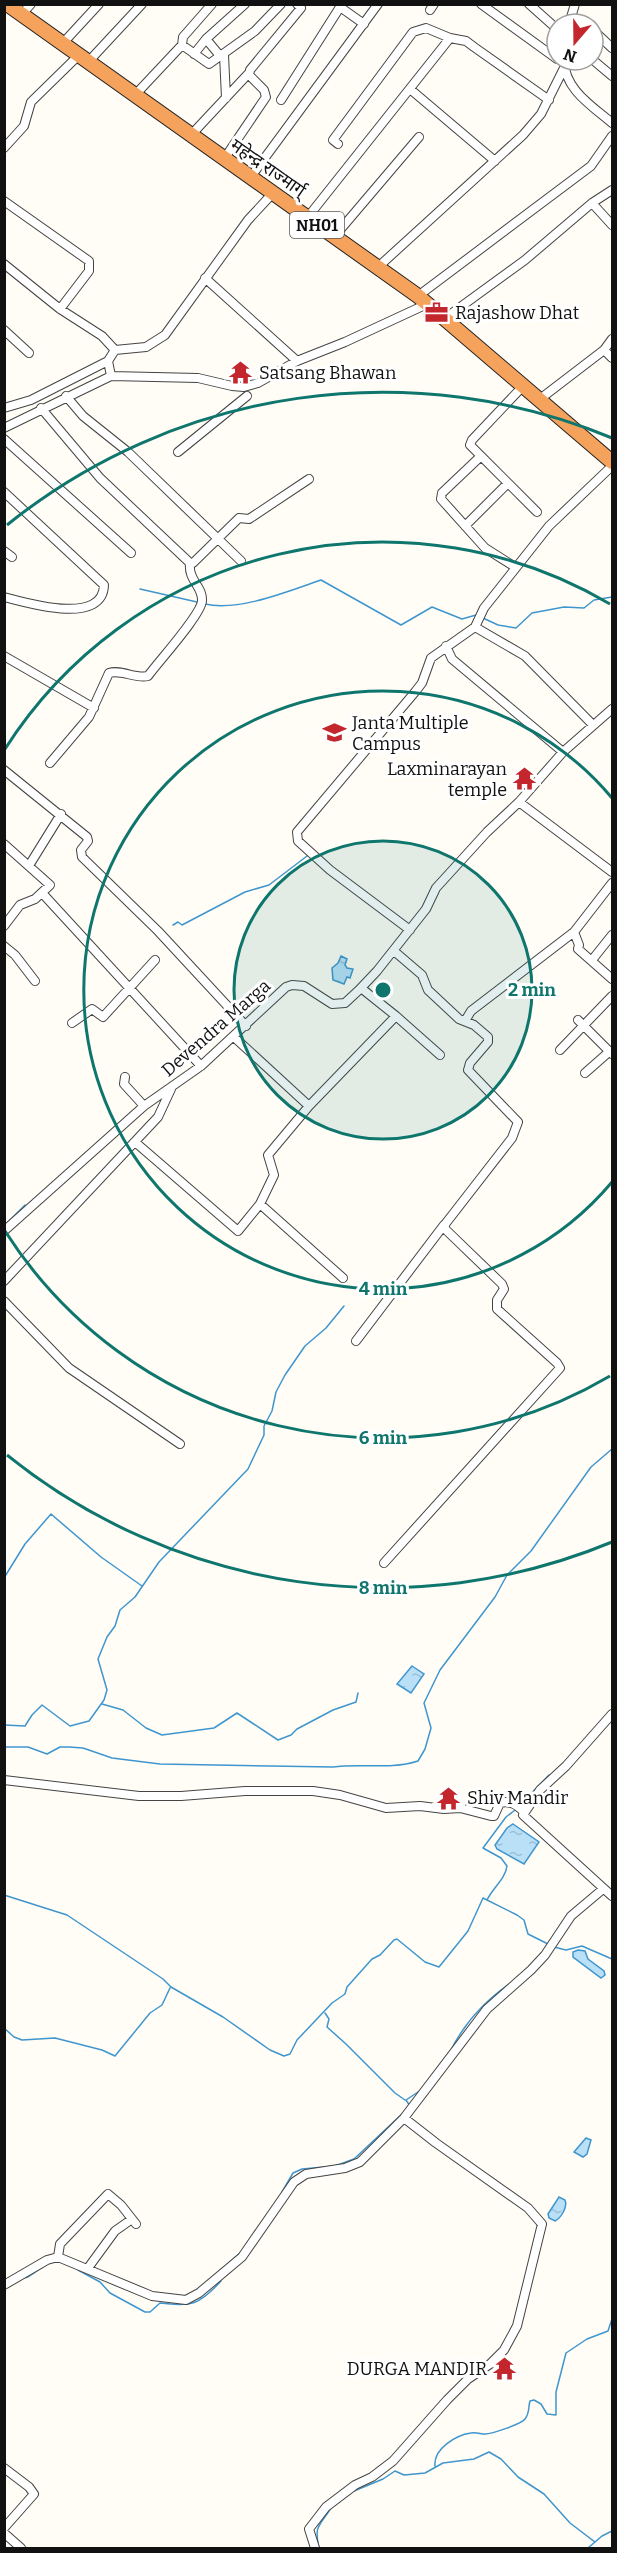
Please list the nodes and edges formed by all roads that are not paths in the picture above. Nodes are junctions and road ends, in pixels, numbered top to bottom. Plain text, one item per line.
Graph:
1 (7, 4) edge
2 (99, 4) edge
3 (141, 4) edge
4 (212, 4) edge
5 (245, 4) edge
6 (281, 4) edge
7 (297, 4) edge
8 (378, 4) edge
9 (481, 4) edge
10 (529, 4) edge
11 (27, 9) edge
12 (545, 18) edge
13 (364, 24) junction
14 (450, 38) junction
15 (206, 39) junction
16 (63, 43) junction
17 (182, 45) junction
18 (545, 50) edge
19 (194, 54) junction
20 (223, 56) junction
21 (85, 58) junction
22 (558, 72) edge
23 (565, 72) edge
24 (249, 73) junction
25 (410, 89) junction
26 (135, 95) junction
27 (226, 99) junction
28 (281, 100) dead end
29 (549, 100) junction
30 (612, 123) edge
31 (191, 135) junction
32 (612, 136) edge
33 (419, 137) dead end
34 (338, 144) dead end
35 (4, 147) edge
36 (224, 159) junction
37 (495, 161) junction
38 (250, 178) junction
39 (612, 190) edge
40 (272, 194) junction
41 (4, 201) edge
42 (592, 203) junction
43 (307, 218) junction
44 (612, 225) edge
45 (334, 237) junction
46 (4, 264) edge
47 (377, 268) junction
48 (205, 278) junction
49 (422, 300) junction
50 (60, 309) junction
51 (444, 319) junction
52 (4, 330) edge
53 (12, 337) junction
54 (612, 339) edge
55 (4, 343) edge
56 (115, 350) junction
57 (604, 350) junction
58 (29, 353) dead end
59 (612, 358) edge
60 (108, 361) junction
61 (297, 361) junction
62 (111, 376) junction
63 (524, 384) junction
64 (66, 396) junction
65 (247, 396) dead end
66 (540, 399) junction
67 (4, 408) edge
68 (41, 408) junction
69 (4, 428) edge
70 (4, 439) edge
71 (178, 452) dead end
72 (481, 456) junction
73 (612, 464) edge
74 (309, 479) dead end
75 (508, 483) junction
76 (4, 492) edge
77 (537, 512) dead end
78 (465, 526) junction
79 (218, 539) junction
80 (4, 551) edge
81 (131, 553) dead end
82 (12, 557) dead end
83 (241, 561) dead end
84 (190, 563) junction
85 (515, 567) junction
86 (4, 597) edge
87 (478, 624) junction
88 (447, 646) junction
89 (4, 656) edge
90 (93, 708) junction
91 (612, 709) edge
92 (593, 725) junction
93 (563, 752) junction
94 (51, 763) dead end
95 (4, 770) edge
96 (519, 802) junction
97 (61, 814) junction
98 (4, 844) edge
99 (30, 864) junction
100 (612, 872) edge
101 (612, 883) edge
102 (43, 894) junction
103 (4, 926) edge
104 (410, 930) junction
105 (574, 932) junction
106 (612, 934) edge
107 (4, 946) edge
108 (394, 951) junction
109 (155, 960) dead end
110 (592, 960) junction
111 (612, 979) edge
112 (35, 981) dead end
113 (130, 988) junction
114 (361, 988) junction
115 (611, 1002) edge
116 (396, 1016) junction
117 (578, 1020) dead end
118 (465, 1021) junction
119 (72, 1023) dead end
120 (246, 1026) junction
121 (585, 1026) junction
122 (234, 1037) junction
123 (560, 1050) dead end
124 (611, 1053) edge
125 (440, 1055) dead end
126 (201, 1066) junction
127 (585, 1073) dead end
128 (124, 1077) dead end
129 (172, 1088) junction
130 (144, 1106) junction
131 (309, 1106) junction
132 (135, 1142) junction
133 (260, 1204) junction
134 (444, 1225) junction
135 (4, 1231) edge
136 (343, 1278) dead end
137 (4, 1281) edge
138 (4, 1301) edge
139 (356, 1341) dead end
140 (180, 1444) dead end
141 (384, 1563) dead end
142 (612, 1714) edge
143 (4, 1780) edge
144 (520, 1809) junction
145 (603, 1889) junction
146 (612, 1896) edge
147 (404, 2118) junction
148 (58, 2257) junction
149 (88, 2268) junction
150 (4, 2285) edge
151 (4, 2468) edge
152 (4, 2528) edge
153 (4, 2533) edge
154 (21, 2548) edge
155 (315, 2548) edge

1 - 11 highway, महेन्द्र राज्मार्ग् / NH01
2 - 16 street
3 - 21 street
4 - 17 street
5 - 15 street
6 - 20 street
7 - 24 street
8 - 13 street
9 - 18 street
10 - 12 street
11 - 16 highway, महेन्द्र राज्मार्ग् / NH01
13 - 28 street
13 - 38 street
14 - 25 street
14 - 29 street
14 - 34 street
15 - 19 street
15 - 20 street
16 - 21 highway, महेन्द्र राज्मार्ग् / NH01
17 - 19 street
17 - 26 street
19 - 20 street
20 - 27 street
21 - 26 highway, महेन्द्र राज्मार्ग् / NH01
21 - 35 street
22 - 29 street
23 - 30 street
24 - 27 street
24 - 36 street
25 - 37 street
25 - 43 street
26 - 31 highway, महेन्द्र राज्मार्ग् / NH01
27 - 31 street
29 - 37 street
31 - 36 highway, महेन्द्र राज्मार्ग् / NH01
32 - 49 street
33 - 45 street
36 - 38 highway, महेन्द्र राज्मार्ग् / NH01
37 - 47 street
38 - 40 highway, महेन्द्र राज्मार्ग् / NH01
39 - 42 street
40 - 43 highway, महेन्द्र राज्मार्ग् / NH01
40 - 48 street
41 - 50 street
42 - 44 street
42 - 51 street
43 - 45 highway, महेन्द्र राज्मार्ग् / NH01
45 - 47 highway, महेन्द्र राज्मार्ग् / NH01
46 - 50 street
47 - 49 highway, महेन्द्र राज्मार्ग् / NH01
48 - 56 street
48 - 61 street
49 - 51 highway, महेन्द्र राज्मार्ग् / NH01
49 - 61 street
50 - 56 street
51 - 63 highway, महेन्द्र राज्मार्ग् / NH01
52 - 53 street
53 - 55 street
53 - 58 street
54 - 57 street
56 - 60 street
57 - 59 street
57 - 66 street
60 - 62 street
60 - 67 street
61 - 62 street
62 - 64 street
63 - 66 highway, महेन्द्र राज्मार्ग् / NH01
63 - 72 street
64 - 68 street
64 - 79 street
65 - 71 street
66 - 73 highway, महेन्द्र राज्मार्ग् / NH01
68 - 69 street
68 - 84 street
70 - 81 street
72 - 75 street
72 - 78 street
73 - 85 street
74 - 79 street
75 - 77 street
75 - 78 street
76 - 86 street
78 - 85 street
79 - 83 street
79 - 84 street
80 - 82 street
84 - 90 street
85 - 87 street
87 - 88 street
87 - 92 street
88 - 93 street
88 - 104 street
89 - 90 street
90 - 94 street
91 - 92 street, Devendra Marga
92 - 93 street, Devendra Marga
93 - 96 street, Devendra Marga
95 - 97 street
96 - 100 street
96 - 104 street, Devendra Marga
97 - 99 street
97 - 120 street
98 - 99 street
99 - 102 street
101 - 105 street
102 - 103 street
102 - 113 street
104 - 108 street, Devendra Marga
105 - 110 street
105 - 118 street
106 - 110 street
107 - 112 street
108 - 114 street, Devendra Marga
108 - 118 street
109 - 113 street
110 - 111 street
113 - 119 street
113 - 126 street
114 - 116 street
114 - 120 street, Devendra Marga
115 - 121 street
116 - 125 street
116 - 131 street
117 - 121 street
118 - 134 street
120 - 122 street, Devendra Marga
121 - 123 street
121 - 124 street
122 - 126 street, Devendra Marga
122 - 131 street
124 - 127 street
126 - 129 street, Devendra Marga
128 - 130 street
129 - 130 street, Devendra Marga
129 - 132 street
130 - 135 street, Devendra Marga
131 - 133 street
132 - 133 street
132 - 137 street
133 - 136 street
134 - 139 street
134 - 141 street
138 - 140 street
142 - 144 street
143 - 144 street
144 - 145 street
145 - 146 street
145 - 147 street
147 - 149 street
147 - 155 street
148 - 149 street
148 - 149 street
148 - 150 street
151 - 152 street
153 - 154 street

